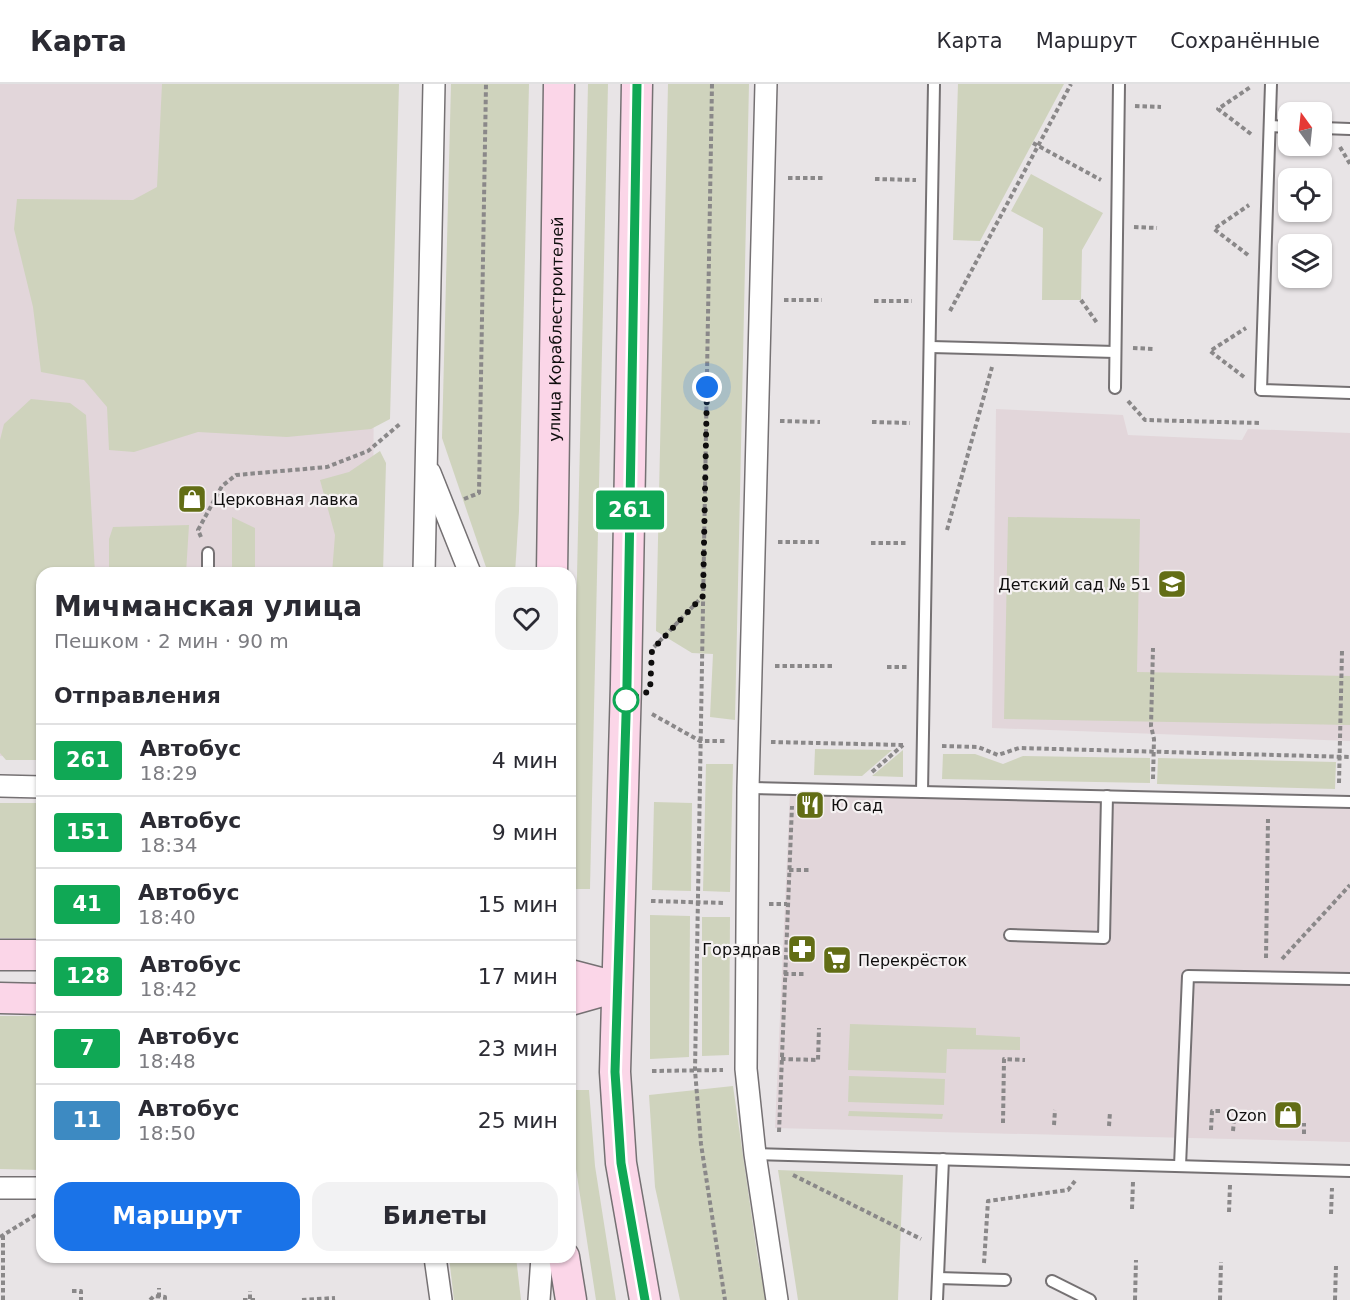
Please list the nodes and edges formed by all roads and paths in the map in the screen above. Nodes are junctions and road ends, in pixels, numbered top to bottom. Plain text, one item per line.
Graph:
1 (434, 84) edge
2 (486, 84) edge
3 (559, 84) edge
4 (637, 84) edge
5 (712, 84) edge
6 (766, 84) edge
7 (934, 84) edge
8 (1071, 84) edge
9 (1119, 84) edge
10 (1255, 84) edge
11 (1271, 84) edge
12 (1270, 126) junction
13 (1278, 126) edge
14 (1332, 128) edge
15 (1350, 129) edge
16 (1033, 143) dead end
17 (1038, 146) junction
18 (1269, 148) junction
19 (784, 178) dead end
20 (823, 178) dead end
21 (875, 179) dead end
22 (933, 180) junction
23 (1117, 189) junction
24 (1267, 193) junction
25 (1265, 268) junction
26 (782, 300) dead end
27 (822, 300) dead end
28 (874, 301) dead end
29 (932, 302) junction
30 (1264, 315) junction
31 (931, 347) junction
32 (996, 349) junction
33 (1115, 352) junction
34 (1115, 388) joint
35 (1261, 390) junction
36 (1350, 393) edge
37 (780, 421) dead end
38 (820, 422) dead end
39 (872, 422) dead end
40 (401, 423) dead end
41 (930, 423) junction
42 (1260, 423) dead end
43 (427, 467) junction
44 (443, 507) junction
45 (777, 542) dead end
46 (819, 542) dead end
47 (871, 543) dead end
48 (927, 543) junction
49 (207, 553) joint
50 (208, 567) edge
51 (424, 567) edge
52 (468, 567) edge
53 (552, 567) edge
54 (703, 596) junction
55 (1153, 648) dead end
56 (652, 650) dead end
57 (1342, 651) dead end
58 (775, 666) dead end
59 (835, 666) dead end
60 (648, 712) dead end
61 (700, 741) junction
62 (735, 741) dead end
63 (764, 741) dead end
64 (904, 745) junction
65 (923, 746) junction
66 (1154, 752) junction
67 (1339, 757) junction
68 (1350, 757) edge
69 (0, 786) edge
70 (36, 787) edge
71 (748, 788) junction
72 (851, 790) junction
73 (922, 792) junction
74 (793, 795) dead end
75 (1107, 796) junction
76 (1153, 797) junction
77 (1268, 800) junction
78 (1338, 802) junction
79 (1350, 802) edge
80 (789, 870) junction
81 (811, 870) dead end
82 (1350, 885) edge
83 (651, 901) dead end
84 (696, 902) junction
85 (747, 903) junction
86 (787, 904) junction
87 (1010, 935) dead end
88 (0, 955) edge
89 (36, 955) edge
90 (784, 974) junction
91 (806, 975) dead end
92 (576, 977) edge
93 (1266, 977) junction
94 (1350, 979) edge
95 (616, 987) junction
96 (0, 998) edge
97 (576, 998) edge
98 (36, 999) edge
99 (819, 1028) dead end
100 (1025, 1060) dead end
101 (780, 1068) dead end
102 (746, 1069) junction
103 (695, 1070) junction
104 (652, 1071) dead end
105 (1055, 1110) dead end
106 (1221, 1111) dead end
107 (1110, 1112) dead end
108 (1234, 1120) dead end
109 (1002, 1123) dead end
110 (1304, 1123) dead end
111 (1054, 1125) dead end
112 (1109, 1126) dead end
113 (1211, 1130) dead end
114 (1233, 1131) dead end
115 (1304, 1134) dead end
116 (755, 1154) junction
117 (943, 1159) junction
118 (1134, 1165) junction
119 (1180, 1166) junction
120 (1230, 1168) junction
121 (1332, 1171) junction
122 (1350, 1171) edge
123 (791, 1174) dead end
124 (1078, 1176) dead end
125 (0, 1188) edge
126 (36, 1188) edge
127 (1132, 1209) dead end
128 (1229, 1212) dead end
129 (1331, 1214) dead end
130 (36, 1215) edge
131 (2, 1236) edge
132 (922, 1239) dead end
133 (1136, 1260) dead end
134 (1221, 1262) dead end
135 (436, 1263) edge
136 (542, 1263) edge
137 (565, 1263) edge
138 (1336, 1266) dead end
139 (938, 1278) junction
140 (983, 1279) junction
141 (1005, 1280) dead end
142 (1052, 1281) dead end
143 (159, 1288) dead end
144 (72, 1291) dead end
145 (250, 1291) dead end
146 (159, 1297) junction
147 (335, 1298) dead end
148 (250, 1299) edge
149 (3, 1300) edge
150 (81, 1300) edge
151 (150, 1300) edge
152 (165, 1300) edge
153 (243, 1300) edge
154 (256, 1300) edge
155 (302, 1300) edge
156 (441, 1300) edge
157 (539, 1300) edge
158 (571, 1300) edge
159 (645, 1300) edge
160 (725, 1300) edge
161 (777, 1300) edge
162 (937, 1300) edge
163 (1090, 1300) edge
164 (1135, 1300) edge
165 (1220, 1300) edge
166 (1335, 1300) edge

1 - 43 street
2 - 44 path
3 - 53 main road, улица Кораблестроителей
4 - 95 main road
5 - 54 path
6 - 71 street
7 - 22 lane
8 - 17 path
9 - 23 lane
10 - 18 path
11 - 12 lane
12 - 13 lane
12 - 18 lane
14 - 15 lane
16 - 17 path
17 - 23 path
17 - 31 path
18 - 24 lane
19 - 20 path
21 - 22 path
22 - 29 lane
23 - 33 lane
24 - 25 lane
24 - 25 path
25 - 30 lane
26 - 27 path
28 - 29 path
29 - 31 lane
30 - 35 lane
30 - 35 path
31 - 32 lane
31 - 41 lane
32 - 33 lane
32 - 48 path
33 - 34 lane
34 - 42 path
35 - 36 lane
37 - 38 path
39 - 41 path
40 - 49 path
41 - 48 lane
43 - 44 street
43 - 51 street
44 - 52 street
45 - 46 path
47 - 48 path
48 - 65 lane
49 - 50 lane
54 - 56 path
54 - 61 path
55 - 66 path
57 - 67 path
58 - 59 path
60 - 61 path
61 - 62 path
61 - 84 path
63 - 64 path
64 - 65 path
64 - 72 path
65 - 66 path
65 - 73 lane
66 - 67 path
66 - 76 path
67 - 68 path
67 - 78 path
69 - 70 street
71 - 72 lane
71 - 85 street
72 - 73 lane
73 - 75 lane
74 - 80 path
75 - 76 lane
75 - 87 lane
76 - 77 lane
77 - 78 lane
77 - 93 path
78 - 79 lane
80 - 81 path
80 - 86 path
82 - 93 path
83 - 84 path
84 - 85 path
84 - 103 path
85 - 86 path
85 - 102 street
86 - 90 path
88 - 89 main road
90 - 91 path
90 - 99 path
92 - 95 main road
93 - 94 lane
93 - 119 lane
95 - 97 main road
95 - 159 main road
96 - 98 main road
100 - 109 path
101 - 102 path
102 - 103 path
102 - 116 street
103 - 104 path
103 - 160 path
105 - 111 path
106 - 113 path
107 - 112 path
108 - 114 path
110 - 115 path
116 - 117 lane
116 - 161 street
117 - 118 lane
117 - 139 lane
118 - 119 lane
118 - 127 path
119 - 120 lane
120 - 121 lane
120 - 128 path
121 - 122 lane
121 - 129 path
123 - 132 path
124 - 140 path
125 - 126 street
130 - 131 path
131 - 149 path
133 - 164 path
134 - 165 path
135 - 156 street
136 - 157 street
137 - 158 main road
138 - 166 path
139 - 140 lane
139 - 162 lane
140 - 141 lane
142 - 163 lane
143 - 146 path
144 - 150 path
145 - 148 path
146 - 151 path
146 - 152 path
147 - 155 path
148 - 153 path
148 - 154 path

